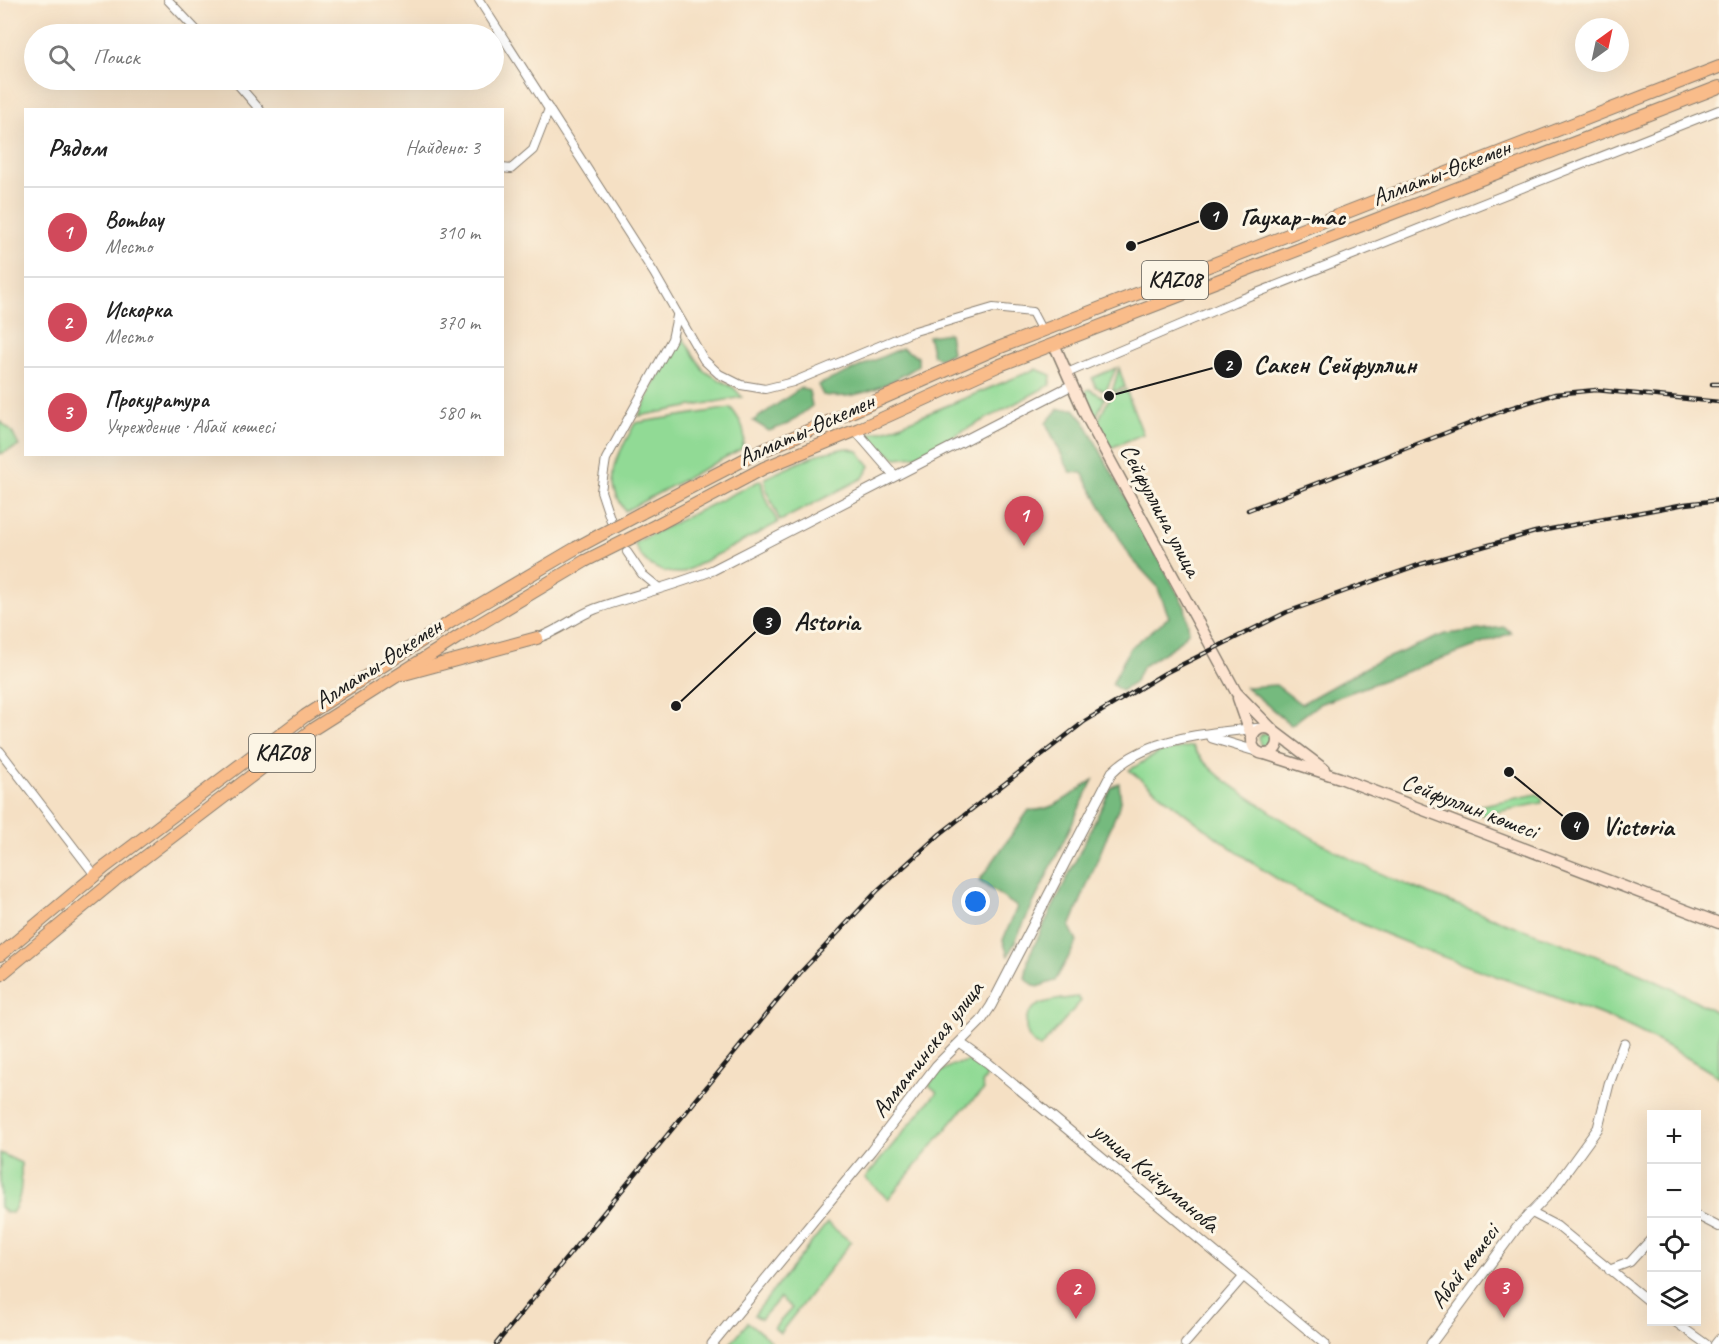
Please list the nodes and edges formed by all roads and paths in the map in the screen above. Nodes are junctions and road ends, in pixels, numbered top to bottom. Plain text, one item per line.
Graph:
1 (168, 0) edge
2 (479, 0) edge
3 (191, 24) edge
4 (494, 24) edge
5 (504, 39) edge
6 (1719, 67) edge
7 (1719, 87) edge
8 (243, 90) edge
9 (258, 108) edge
10 (549, 110) junction
11 (1719, 110) edge
12 (504, 168) edge
13 (677, 315) junction
14 (1042, 331) junction
15 (1054, 344) junction
16 (1067, 373) junction
17 (1072, 385) junction
18 (856, 431) junction
19 (894, 475) junction
20 (611, 521) dead end
21 (627, 552) dead end
22 (659, 588) junction
23 (537, 638) joint
24 (397, 675) junction
25 (1236, 692) junction
26 (1248, 729) junction
27 (1270, 730) junction
28 (1203, 736) junction
29 (1252, 741) junction
30 (0, 751) edge
31 (1262, 753) junction
32 (1340, 778) junction
33 (96, 875) junction
34 (1719, 924) edge
35 (0, 955) edge
36 (0, 975) edge
37 (960, 1043) junction
38 (1624, 1043) dead end
39 (1530, 1212) junction
40 (1701, 1218) edge
41 (1719, 1227) edge
42 (1647, 1243) edge
43 (1610, 1270) junction
44 (1244, 1276) junction
45 (1647, 1300) edge
46 (1681, 1326) edge
47 (1719, 1339) edge
48 (712, 1344) edge
49 (1185, 1344) edge
50 (1325, 1344) edge
51 (1431, 1344) edge
52 (1706, 1344) edge
53 (1715, 1344) edge

1 - 3 street
2 - 4 street
5 - 10 street
6 - 14 highway, Алматы-Өскемен / KAZ08
7 - 15 highway, Алматы-Өскемен / KAZ08
8 - 9 street
10 - 12 street
10 - 13 street
11 - 16 street
13 - 14 street
13 - 20 street
14 - 33 highway, Алматы-Өскемен / KAZ08, bridge
15 - 16 main road, Сейфуллина улица
15 - 18 highway, Алматы-Өскемен / KAZ08
16 - 17 main road, Сейфуллина улица
17 - 19 street
17 - 25 main road, Сейфуллина улица
18 - 19 street
18 - 24 highway, Алматы-Өскемен / KAZ08, bridge
19 - 22 street
21 - 22 street
22 - 23 street
23 - 24 highway
24 - 36 highway, Алматы-Өскемен / KAZ08
25 - 26 main road
25 - 27 main road
26 - 27 street, Алматинская улица
26 - 28 street, Алматинская улица
26 - 29 main road
27 - 29 main road
27 - 31 main road
27 - 32 main road
28 - 31 street
28 - 37 street, Алматинская улица
29 - 31 main road
30 - 33 street
31 - 32 main road
32 - 34 main road, Сейфуллин көшесі
33 - 35 highway, Алматы-Өскемен / KAZ08
37 - 44 street, улица Койчуманова
37 - 48 street, Алматинская улица
38 - 39 street, Абай көшесі
39 - 43 street
39 - 51 street, Абай көшесі
40 - 41 street
42 - 43 street
43 - 45 street
44 - 49 street
44 - 50 street, улица Койчуманова
46 - 52 street
47 - 53 street

